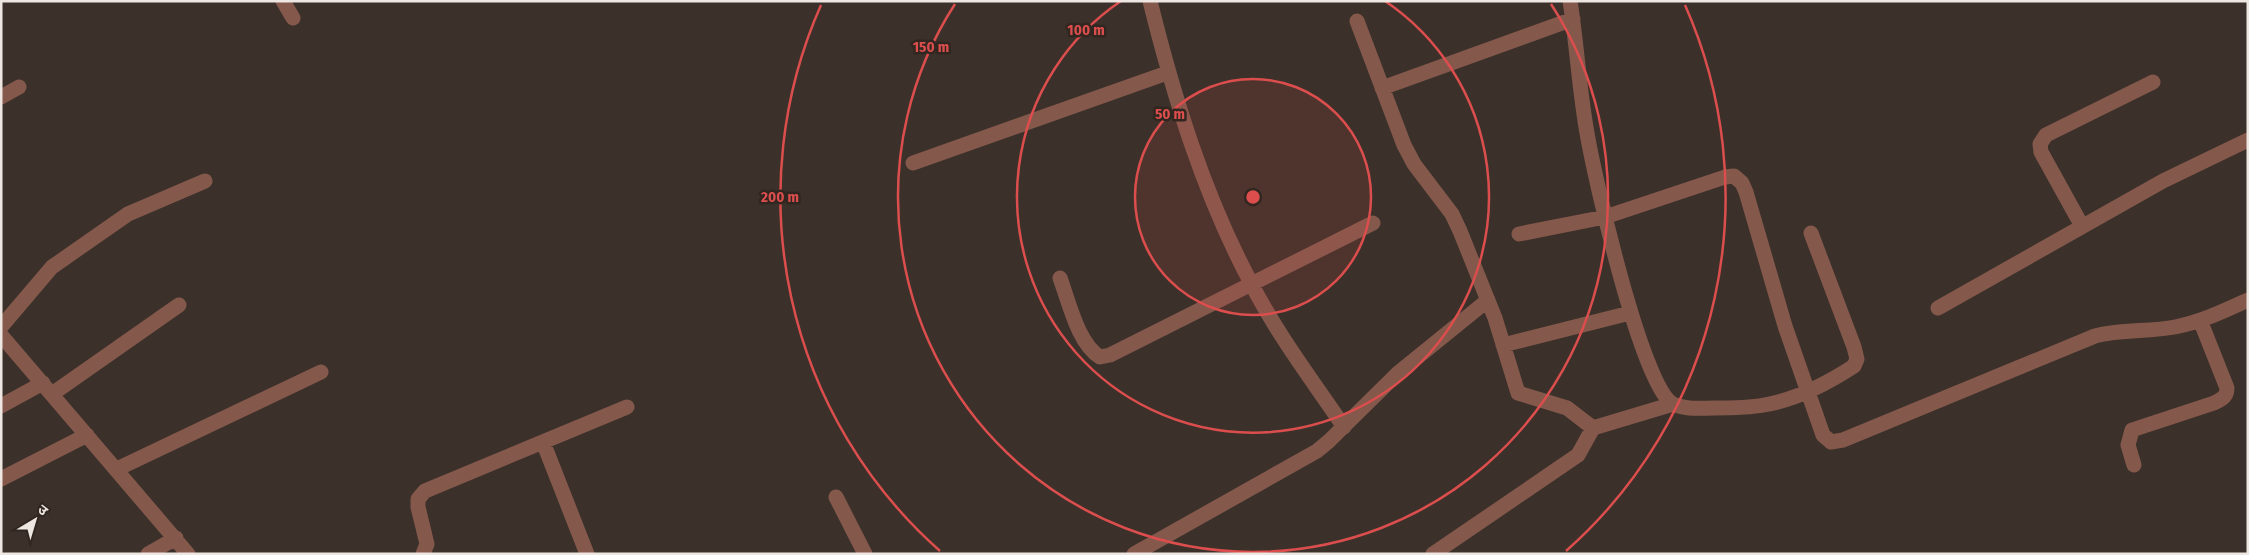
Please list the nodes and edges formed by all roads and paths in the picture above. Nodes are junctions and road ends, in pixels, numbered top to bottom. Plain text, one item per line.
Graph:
1 (283, 1) edge
2 (1150, 1) edge
3 (1570, 1) edge
4 (293, 18) dead end
5 (1573, 19) junction
6 (1357, 21) dead end
7 (1167, 73) junction
8 (2152, 82) dead end
9 (19, 87) dead end
10 (1382, 88) junction
11 (1, 97) edge
12 (2248, 140) edge
13 (913, 164) dead end
14 (205, 181) dead end
15 (1605, 217) junction
16 (1372, 223) dead end
17 (2082, 226) junction
18 (1812, 233) dead end
19 (1519, 234) dead end
20 (1060, 278) dead end
21 (1252, 286) junction
22 (1488, 300) junction
23 (2248, 300) edge
24 (179, 305) dead end
25 (1938, 308) dead end
26 (1630, 314) junction
27 (2200, 320) junction
28 (1, 327) edge
29 (1, 335) edge
30 (1503, 345) junction
31 (321, 372) dead end
32 (48, 389) junction
33 (1807, 390) junction
34 (1673, 404) junction
35 (1, 406) edge
36 (627, 407) dead end
37 (1344, 427) junction
38 (1593, 428) junction
39 (87, 435) junction
40 (543, 442) junction
41 (2134, 465) dead end
42 (117, 469) junction
43 (1, 478) edge
44 (836, 497) dead end
45 (176, 538) junction
46 (148, 554) edge
47 (188, 554) edge
48 (422, 554) edge
49 (587, 554) edge
50 (865, 554) edge
51 (1134, 554) edge
52 (1433, 554) edge

1 - 4 street
2 - 7 street
3 - 5 street
5 - 10 street
5 - 15 street
6 - 10 street
7 - 13 street
7 - 21 street
8 - 17 street
9 - 11 street
10 - 22 street
12 - 17 street
14 - 28 street
15 - 19 street
15 - 26 street
15 - 33 street
16 - 21 street
17 - 25 street
18 - 33 street
20 - 21 street
21 - 37 street
22 - 30 street
22 - 37 street
23 - 27 street
24 - 32 street
26 - 30 street
26 - 34 street
27 - 33 street
27 - 41 street
29 - 32 street
30 - 38 street
31 - 42 street
32 - 35 street
32 - 39 street
33 - 34 street
34 - 38 street
36 - 40 street
37 - 51 street
38 - 52 street
39 - 42 street
39 - 43 street
40 - 48 street
40 - 49 street
42 - 45 street
44 - 50 street
45 - 46 street
45 - 47 street

